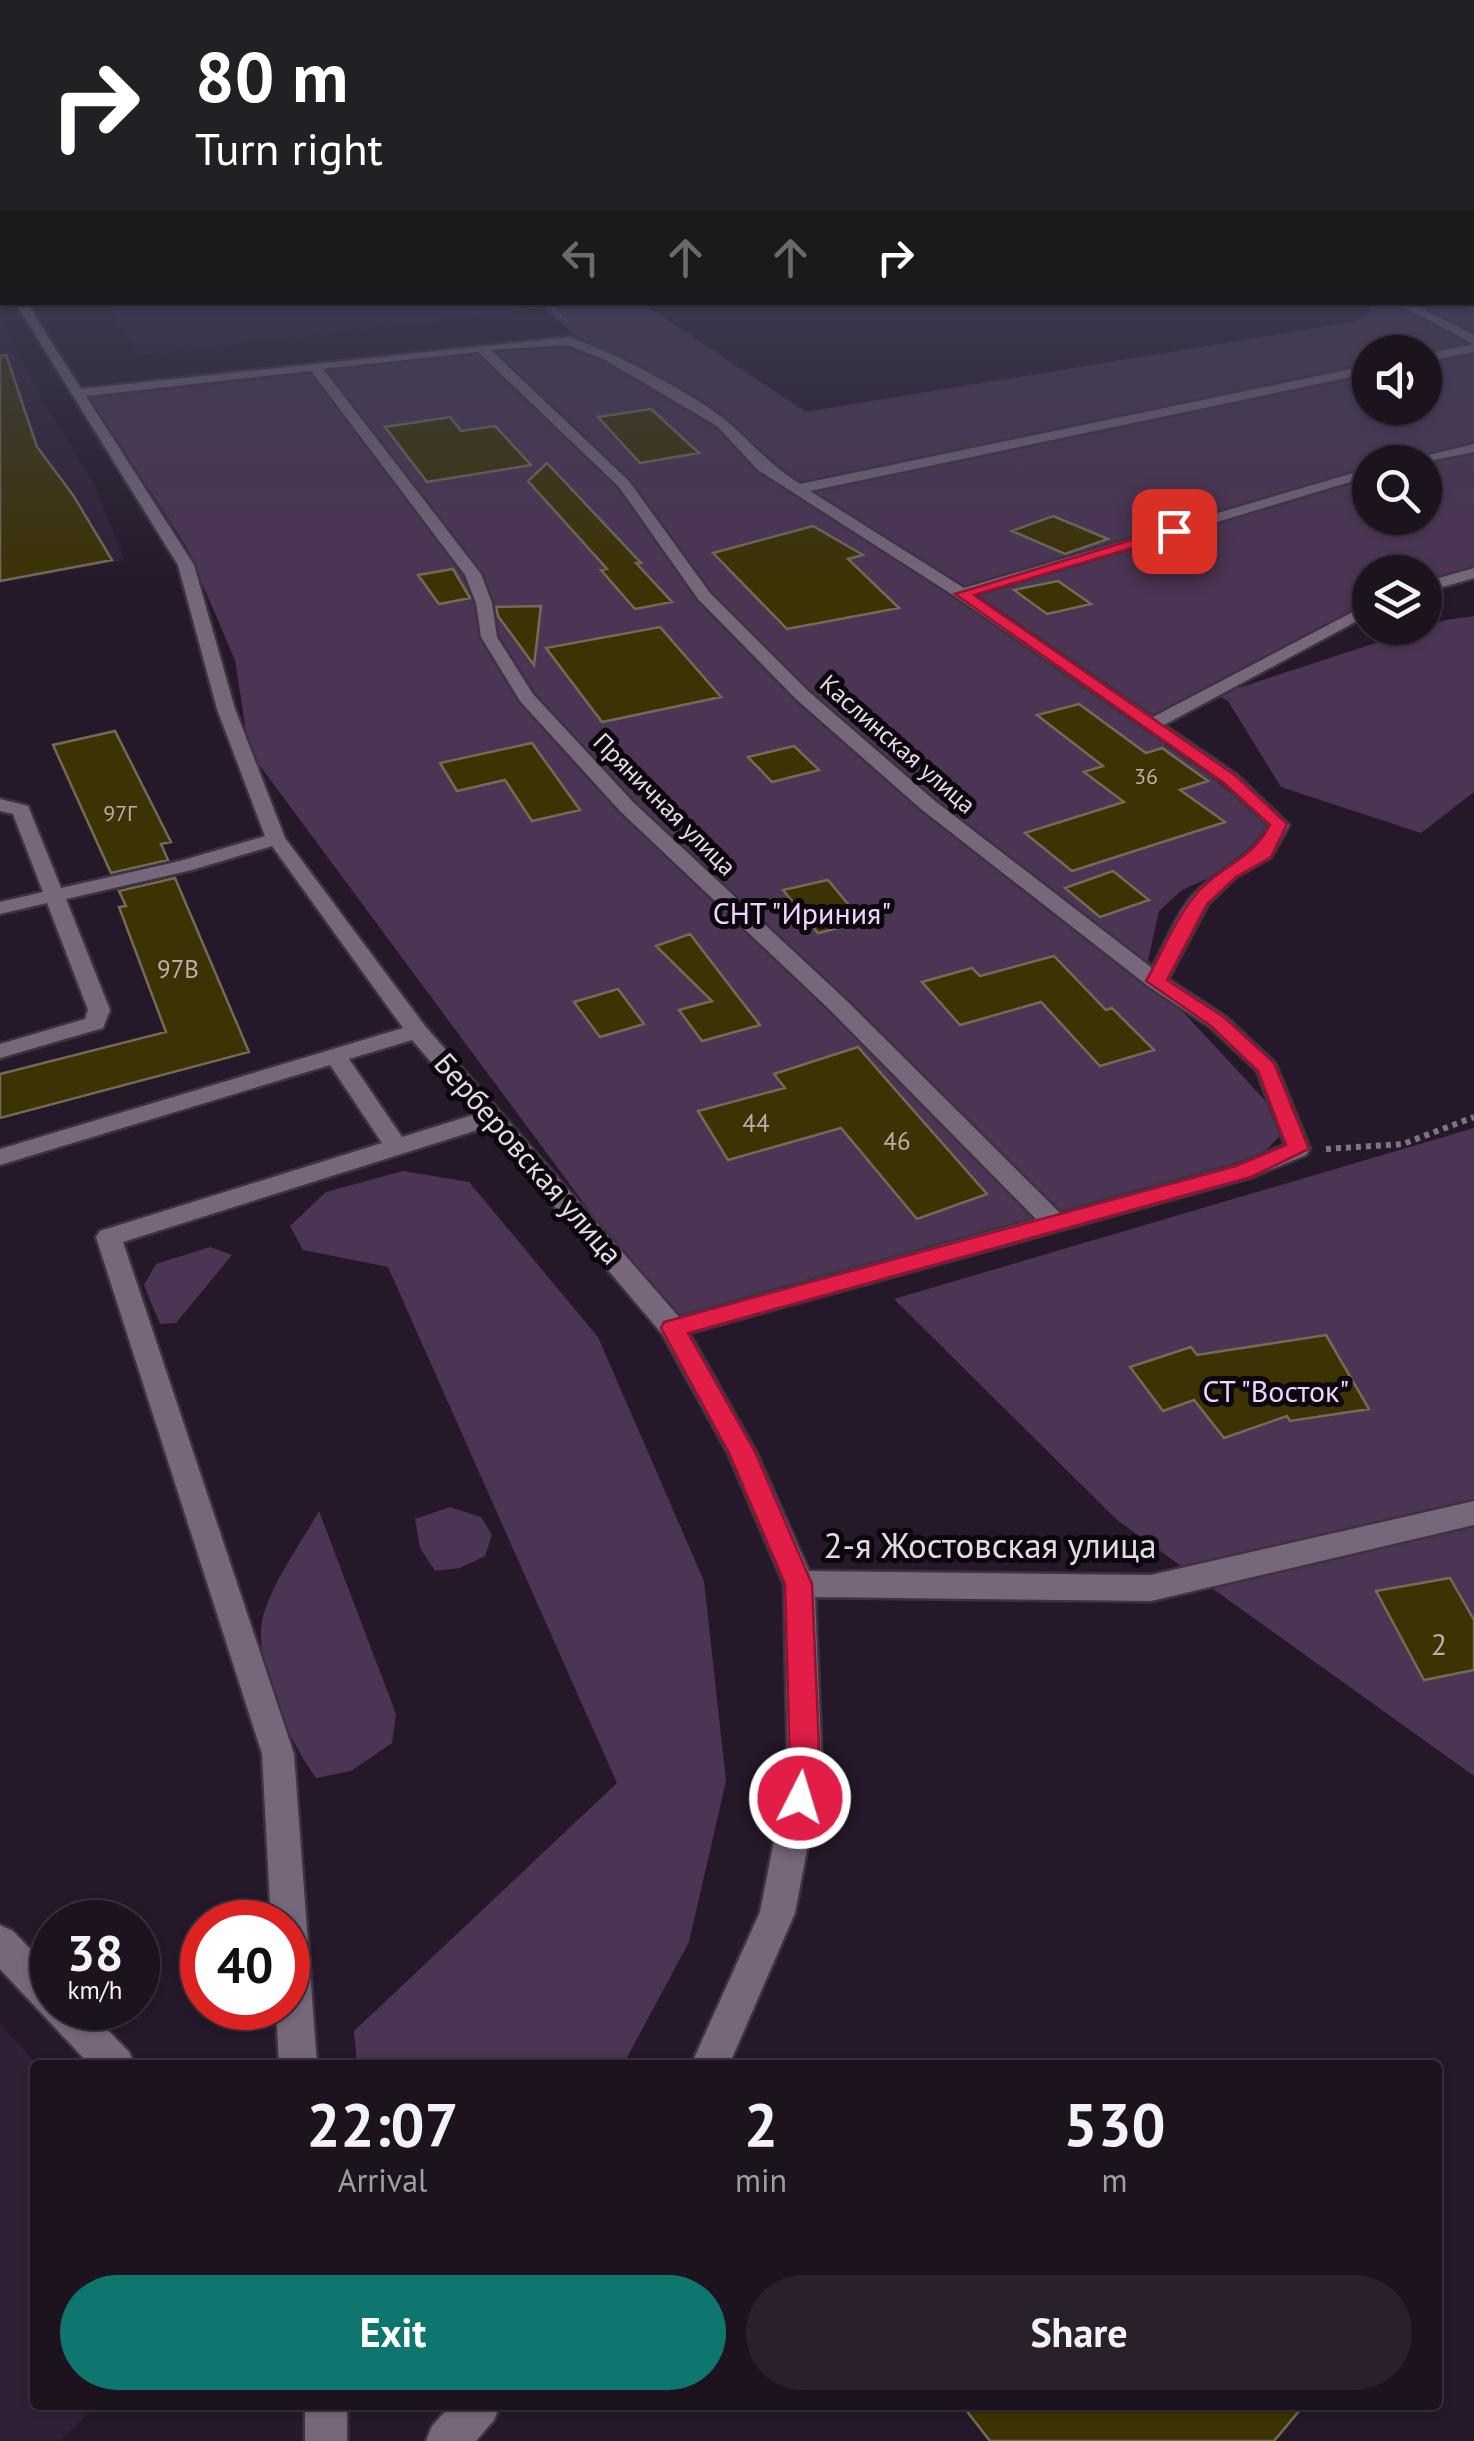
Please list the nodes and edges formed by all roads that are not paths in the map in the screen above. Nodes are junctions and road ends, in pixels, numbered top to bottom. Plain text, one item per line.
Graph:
1 (58, 361) edge
2 (374, 361) edge
3 (495, 361) edge
4 (616, 361) edge
5 (315, 368) junction
6 (1352, 373) edge
7 (79, 393) junction
8 (1474, 448) edge
9 (1442, 455) edge
10 (1352, 477) edge
11 (798, 489) junction
12 (1474, 573) edge
13 (1442, 582) edge
14 (962, 594) junction
15 (1352, 618) edge
16 (1152, 725) junction
17 (0, 805) edge
18 (276, 839) junction
19 (53, 896) junction
20 (0, 908) edge
21 (1156, 981) junction
22 (418, 1031) junction
23 (0, 1051) edge
24 (336, 1056) junction
25 (493, 1117) junction
26 (395, 1145) junction
27 (0, 1156) edge
28 (1054, 1222) junction
29 (673, 1328) junction
30 (1474, 1513) edge
31 (798, 1584) junction
32 (0, 1943) edge
33 (30, 1975) edge
34 (82, 2030) edge
35 (111, 2060) edge
36 (298, 2060) edge
37 (712, 2060) edge
38 (326, 2410) edge
39 (475, 2410) edge
40 (326, 2441) edge
41 (448, 2441) edge

1 - 7 street, Берберовская улица
2 - 5 street
3 - 21 street, Каслинская улица
4 - 11 street
5 - 7 street
5 - 28 street, Пряничная улица
6 - 11 street
7 - 18 street, Берберовская улица
8 - 9 street
10 - 14 street
11 - 14 street
12 - 13 street
14 - 16 street
15 - 16 street
16 - 21 street
17 - 19 street
18 - 19 street
18 - 22 street, Берберовская улица
19 - 20 street
19 - 23 street
21 - 28 street, Каслинская улица
22 - 24 street
22 - 25 street, Берберовская улица
24 - 26 street
24 - 27 street
25 - 26 street
25 - 29 street, Берберовская улица
26 - 36 street
28 - 29 street
29 - 31 street, Берберовская улица
30 - 31 street, 2-я Жостовская улица
31 - 37 street, Берберовская улица
32 - 33 street
34 - 35 street
38 - 40 street
39 - 41 street

